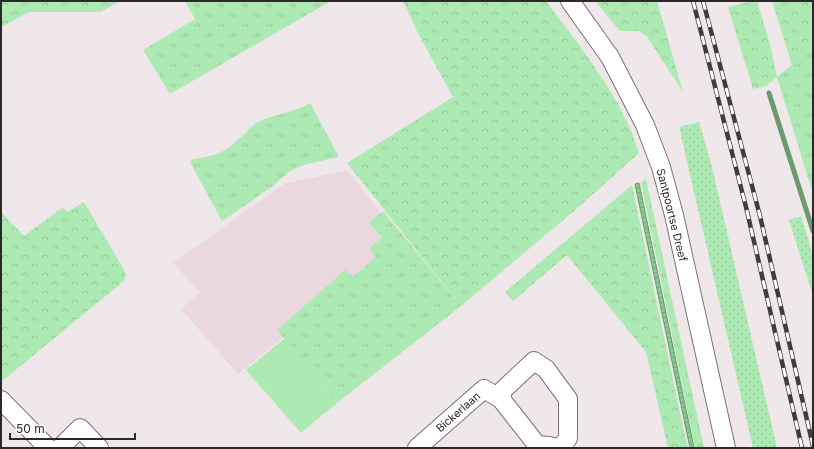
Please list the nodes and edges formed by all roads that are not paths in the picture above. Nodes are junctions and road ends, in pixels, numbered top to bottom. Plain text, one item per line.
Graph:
1 (570, 1) edge
2 (502, 399) junction
3 (1, 400) edge
4 (48, 448) edge
5 (60, 448) edge
6 (99, 448) edge
7 (417, 448) edge
8 (557, 448) edge
9 (562, 448) edge
10 (726, 448) edge

1 - 10 street, Santpoortse Dreef
2 - 7 street, Bickerlaan
2 - 8 street, Bickerlaan
2 - 9 street
3 - 4 street
5 - 6 street

